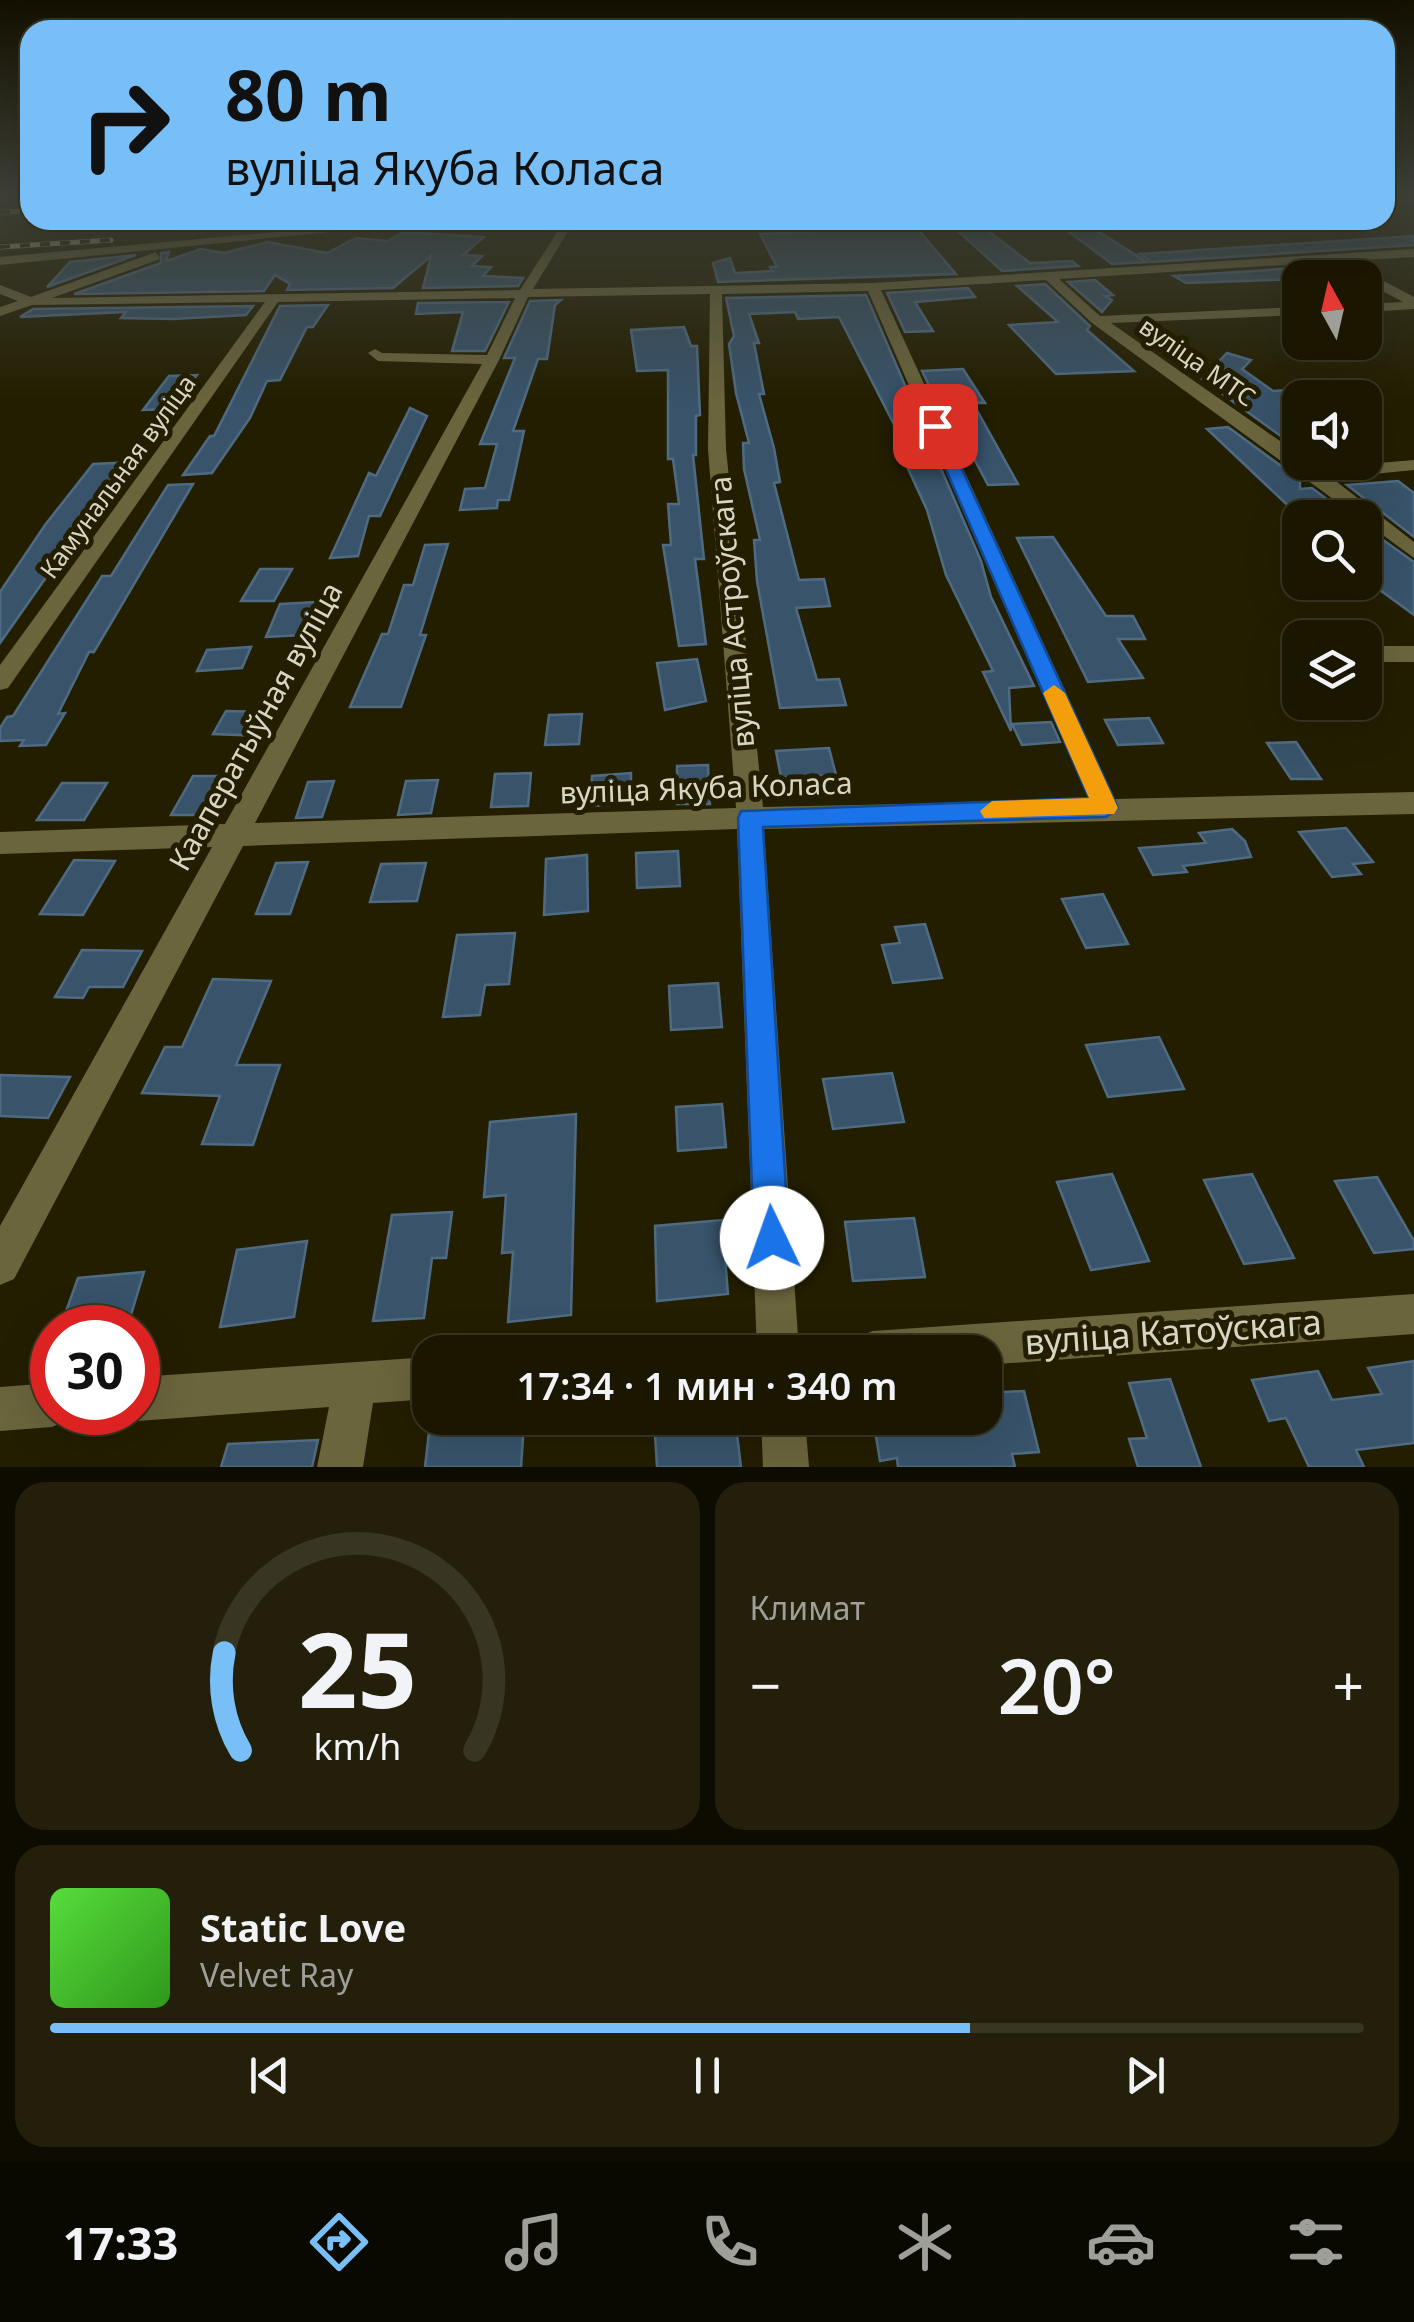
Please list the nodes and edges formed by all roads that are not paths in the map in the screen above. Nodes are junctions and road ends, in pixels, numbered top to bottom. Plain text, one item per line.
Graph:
1 (23, 265) edge
2 (129, 265) edge
3 (541, 265) edge
4 (1242, 265) edge
5 (1345, 265) edge
6 (1052, 279) junction
7 (872, 287) junction
8 (0, 288) edge
9 (716, 290) junction
10 (522, 296) junction
11 (274, 299) junction
12 (30, 301) junction
13 (1414, 304) edge
14 (1382, 307) edge
15 (0, 312) edge
16 (1282, 312) edge
17 (1097, 320) junction
18 (375, 353) dead end
19 (492, 360) junction
20 (1282, 450) edge
21 (1414, 465) edge
22 (1382, 468) edge
23 (1324, 480) edge
24 (1414, 552) edge
25 (1382, 654) edge
26 (1414, 654) edge
27 (0, 682) edge
28 (1414, 803) edge
29 (1106, 808) junction
30 (750, 818) junction
31 (231, 836) junction
32 (0, 843) edge
33 (0, 1265) edge
34 (1414, 1314) edge
35 (777, 1335) edge
36 (1002, 1343) edge
37 (412, 1379) edge
38 (355, 1383) junction
39 (160, 1397) edge
40 (30, 1407) edge
41 (0, 1409) edge
42 (783, 1435) edge
43 (340, 1467) edge
44 (786, 1467) edge

1 - 8 street
2 - 12 street
3 - 10 street, Кааператыўная вуліца
4 - 6 street
5 - 13 street
6 - 7 street
6 - 17 street, вуліца МТС
7 - 9 street
7 - 29 street
8 - 12 street
9 - 10 street
9 - 30 street, вуліца Астроўскага
10 - 11 street
10 - 19 street, Кааператыўная вуліца
11 - 12 street
11 - 27 street, Камунальная вуліца
12 - 15 street
13 - 14 street
16 - 17 street
17 - 20 street, вуліца МТС
18 - 19 street
19 - 31 street, Кааператыўная вуліца
21 - 22 street
23 - 24 street, вуліца МТС
25 - 26 street
28 - 29 street, вуліца Якуба Коласа
29 - 30 street, вуліца Якуба Коласа
30 - 31 street, вуліца Якуба Коласа
30 - 35 street, вуліца Астроўскага
31 - 32 street, вуліца Якуба Коласа
31 - 33 street, Кааператыўная вуліца
34 - 36 street, вуліца Катоўскага
37 - 38 street
38 - 39 street
38 - 43 street
40 - 41 street
42 - 44 street

